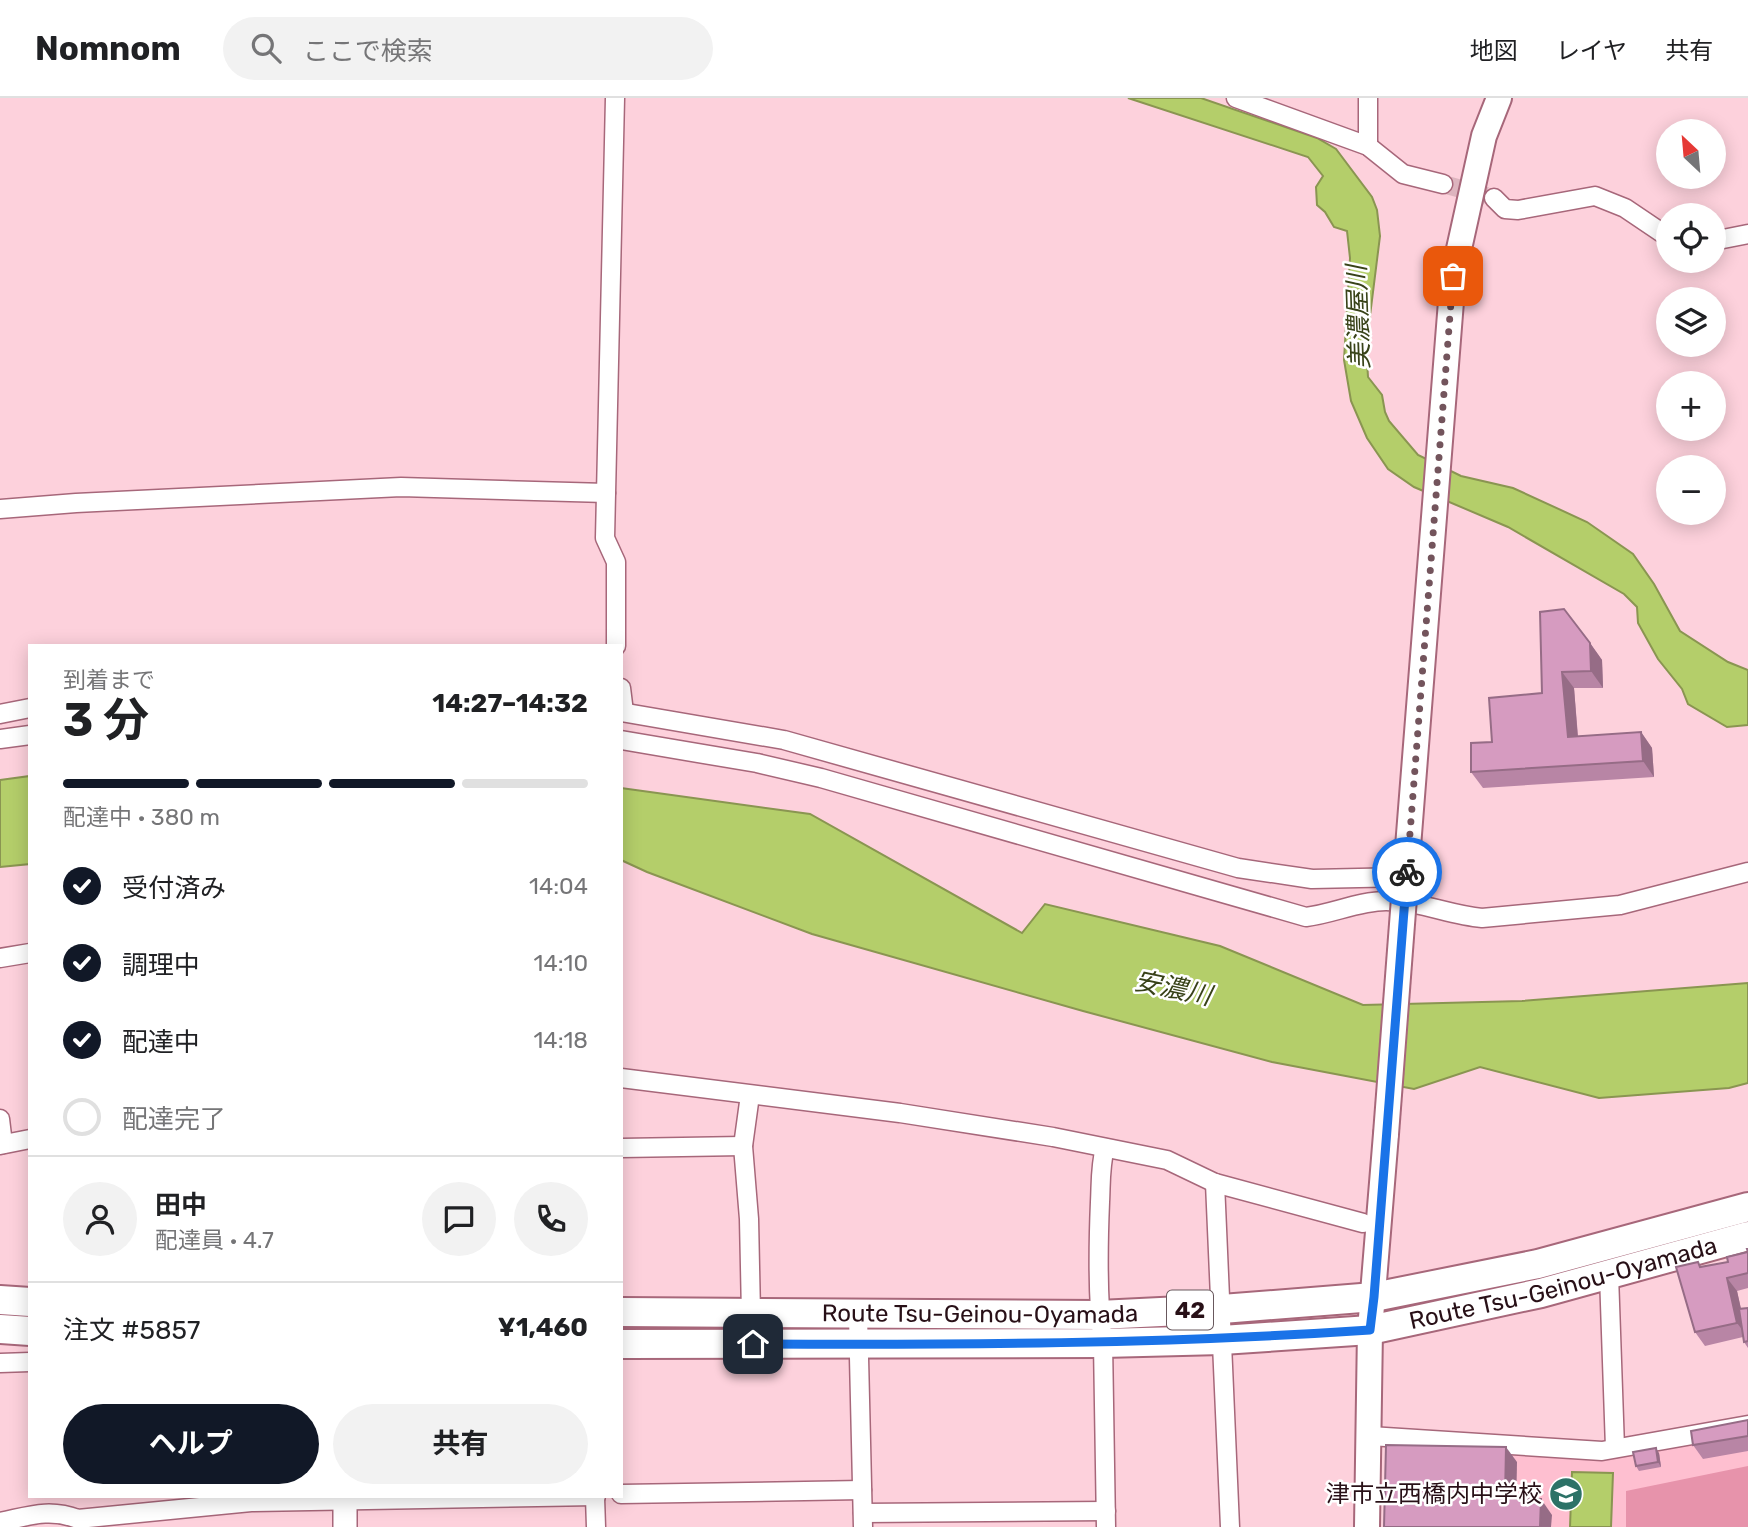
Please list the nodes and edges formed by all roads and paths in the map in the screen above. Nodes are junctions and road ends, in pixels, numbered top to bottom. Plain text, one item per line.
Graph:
1 (615, 98) edge
2 (1236, 98) edge
3 (1368, 98) edge
4 (1499, 98) edge
5 (1368, 146) junction
6 (1443, 184) tunnel mouth
7 (1494, 198) tunnel mouth
8 (1656, 229) edge
9 (1748, 234) edge
10 (1726, 238) edge
11 (606, 493) junction
12 (0, 509) edge
13 (616, 644) edge
14 (28, 708) edge
15 (623, 712) edge
16 (0, 714) edge
17 (28, 734) edge
18 (0, 739) edge
19 (623, 740) edge
20 (1748, 872) edge
21 (1406, 881) junction
22 (28, 953) edge
23 (0, 958) edge
24 (623, 1078) edge
25 (750, 1095) junction
26 (0, 1119) edge
27 (28, 1139) edge
28 (2, 1145) edge
29 (743, 1146) junction
30 (623, 1148) edge
31 (1105, 1148) junction
32 (1215, 1183) junction
33 (1748, 1207) edge
34 (1363, 1223) dead end
35 (1748, 1236) edge
36 (1609, 1275) junction
37 (1374, 1297) junction
38 (0, 1300) edge
39 (28, 1302) edge
40 (1222, 1308) junction
41 (623, 1312) edge
42 (751, 1314) junction
43 (858, 1315) junction
44 (1099, 1315) junction
45 (0, 1329) edge
46 (1370, 1330) junction
47 (28, 1331) edge
48 (1222, 1340) junction
49 (623, 1343) edge
50 (1103, 1343) junction
51 (859, 1345) junction
52 (28, 1362) edge
53 (0, 1363) edge
54 (1748, 1425) edge
55 (1370, 1436) junction
56 (1615, 1448) junction
57 (862, 1490) junction
58 (623, 1494) edge
59 (345, 1498) edge
60 (596, 1498) edge
61 (1106, 1519) edge
62 (863, 1520) edge
63 (0, 1522) edge
64 (78, 1523) edge
65 (345, 1527) edge
66 (596, 1527) edge
67 (1230, 1527) edge
68 (1367, 1527) edge

1 - 11 street
2 - 5 street
3 - 5 street
4 - 21 main road
5 - 6 street
7 - 8 street
9 - 10 street
11 - 12 street
11 - 13 street
14 - 16 street
15 - 21 street
17 - 18 street
19 - 20 street
21 - 37 main road, bridge
22 - 23 street
24 - 25 street
25 - 29 street
25 - 31 street
26 - 28 street
27 - 28 street
29 - 30 street
29 - 42 street
31 - 32 street
31 - 44 street
32 - 34 street
32 - 40 street
33 - 37 main road, Route Tsu-Geinou-Oyamada / 42
35 - 36 main road, Route Tsu-Geinou-Oyamada / 42
36 - 46 main road, Route Tsu-Geinou-Oyamada / 42
36 - 56 street
37 - 40 main road, Route Tsu-Geinou-Oyamada / 42
37 - 46 main road
38 - 39 main road
40 - 44 main road, Route Tsu-Geinou-Oyamada / 42
40 - 48 street
41 - 42 main road, Route Tsu-Geinou-Oyamada / 42
42 - 43 main road, Route Tsu-Geinou-Oyamada / 42
43 - 44 main road, Route Tsu-Geinou-Oyamada / 42
43 - 51 street
44 - 50 street
45 - 47 main road
46 - 48 main road, Route Tsu-Geinou-Oyamada / 42
46 - 55 main road
48 - 50 main road, Route Tsu-Geinou-Oyamada / 42
48 - 67 street
49 - 51 main road, Route Tsu-Geinou-Oyamada / 42
50 - 51 main road, Route Tsu-Geinou-Oyamada / 42
50 - 61 street
51 - 57 street
52 - 53 street
54 - 56 street
55 - 56 street
55 - 68 main road
57 - 58 street
57 - 62 street
59 - 64 street
59 - 65 street
60 - 66 street
61 - 62 street
63 - 64 street

